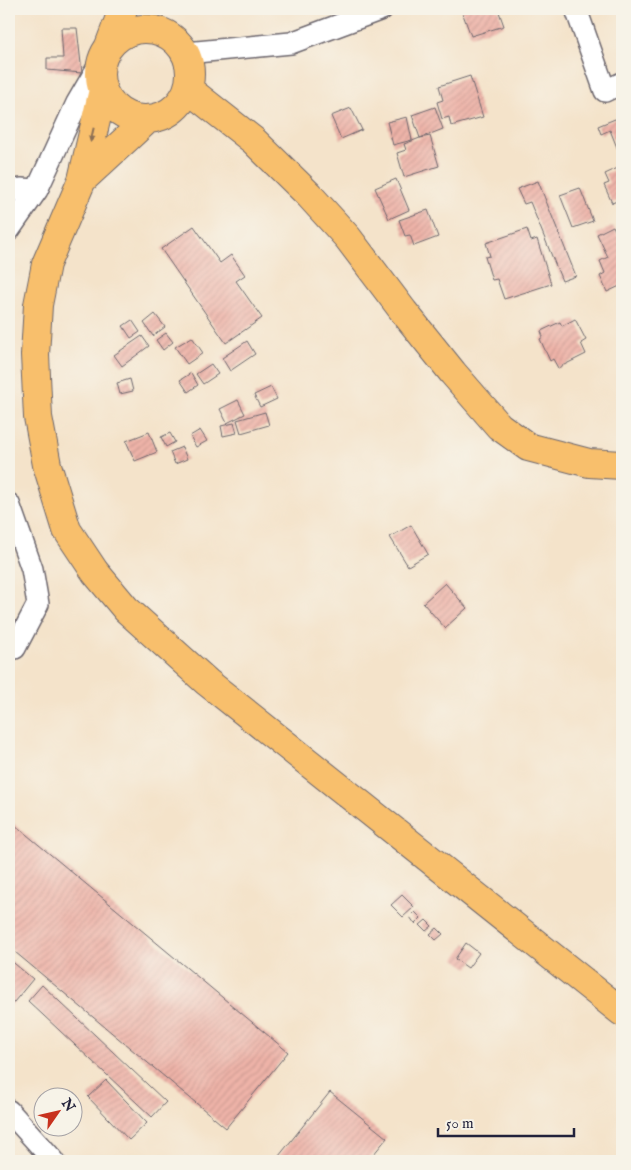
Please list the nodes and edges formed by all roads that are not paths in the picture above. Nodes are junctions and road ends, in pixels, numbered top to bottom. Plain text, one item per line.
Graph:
1 (123, 9) edge
2 (382, 9) edge
3 (576, 9) edge
4 (162, 21) edge
5 (105, 53) junction
6 (186, 53) junction
7 (188, 89) junction
8 (103, 90) junction
9 (612, 93) edge
10 (148, 119) junction
11 (82, 180) junction
12 (37, 190) junction
13 (9, 191) edge
14 (9, 230) edge
15 (622, 465) edge
16 (9, 504) edge
17 (16, 648) dead end
18 (622, 1012) edge
19 (9, 1111) edge
20 (54, 1161) edge

1 - 5 main road
2 - 6 street
3 - 9 street
4 - 5 main road
4 - 6 main road
5 - 8 main road
5 - 12 street
6 - 7 main road
7 - 10 main road
7 - 15 main road
8 - 10 main road
8 -> 11 main road
10 - 11 main road
11 - 18 main road
12 - 13 street
12 - 14 street
16 - 17 street
19 - 20 street

